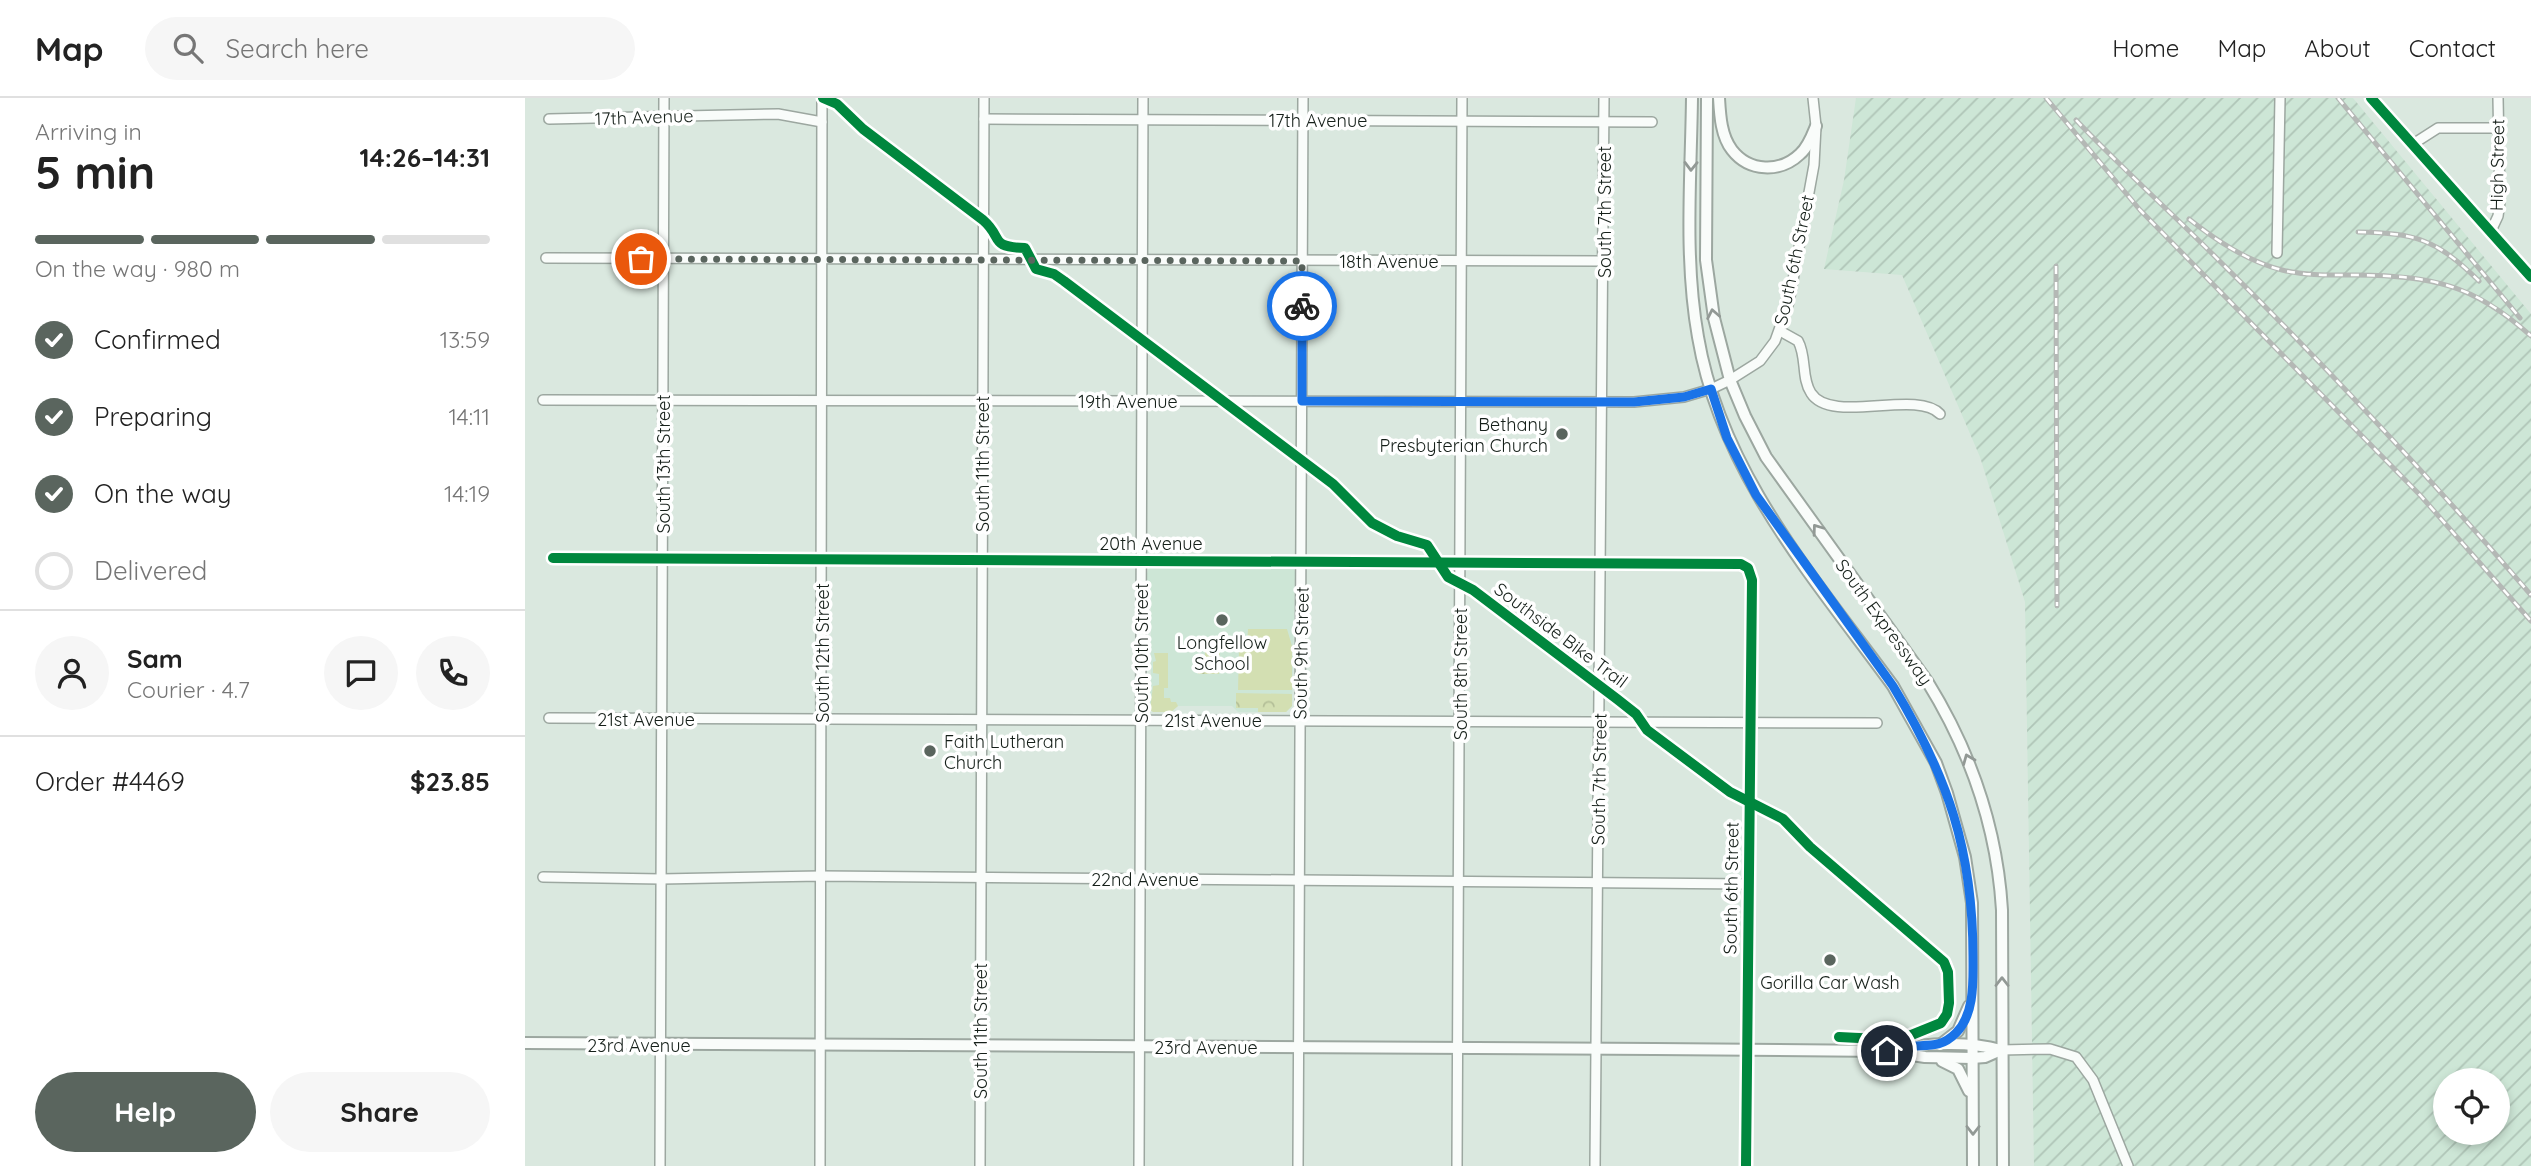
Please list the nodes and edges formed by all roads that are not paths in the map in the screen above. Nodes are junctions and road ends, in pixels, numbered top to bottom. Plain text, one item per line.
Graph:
1 (664, 98) edge
2 (822, 98) edge
3 (984, 98) edge
4 (1143, 98) edge
5 (1303, 98) edge
6 (1462, 98) edge
7 (1604, 98) edge
8 (1692, 98) edge
9 (1707, 98) edge
10 (1719, 98) edge
11 (1813, 98) edge
12 (2280, 98) edge
13 (2371, 98) edge
14 (2498, 98) edge
15 (664, 117) junction
16 (548, 119) dead end
17 (984, 119) junction
18 (1143, 119) junction
19 (1303, 120) junction
20 (1462, 120) junction
21 (1604, 121) junction
22 (822, 122) junction
23 (1652, 122) dead end
24 (1816, 126) junction
25 (2499, 128) junction
26 (2413, 144) junction
27 (2491, 231) junction
28 (2277, 253) dead end
29 (546, 258) dead end
30 (663, 259) junction
31 (823, 259) junction
32 (983, 260) junction
33 (1143, 260) junction
34 (1302, 261) junction
35 (1461, 261) junction
36 (1603, 261) junction
37 (2529, 272) edge
38 (1780, 331) junction
39 (1730, 380) junction
40 (1711, 389) junction
41 (543, 400) dead end
42 (663, 400) junction
43 (822, 400) junction
44 (982, 400) junction
45 (1142, 401) junction
46 (1302, 401) junction
47 (1461, 402) junction
48 (1602, 402) junction
49 (1940, 414) dead end
50 (553, 558) dead end
51 (663, 559) junction
52 (822, 559) junction
53 (982, 560) junction
54 (1142, 561) junction
55 (1302, 561) junction
56 (1460, 561) junction
57 (1601, 562) junction
58 (1748, 568) joint
59 (549, 718) dead end
60 (662, 719) junction
61 (822, 719) junction
62 (981, 719) junction
63 (1141, 720) junction
64 (1300, 720) junction
65 (1460, 721) junction
66 (1599, 721) junction
67 (1750, 723) junction
68 (1877, 723) dead end
69 (821, 876) junction
70 (543, 877) dead end
71 (1140, 878) junction
72 (661, 879) junction
73 (979, 879) junction
74 (1299, 879) junction
75 (1459, 880) junction
76 (1598, 881) junction
77 (1748, 884) junction
78 (1973, 986) junction
79 (525, 1043) edge
80 (661, 1045) junction
81 (821, 1045) junction
82 (1972, 1045) junction
83 (980, 1046) junction
84 (1139, 1046) junction
85 (1938, 1046) junction
86 (1299, 1047) junction
87 (1458, 1048) junction
88 (1596, 1048) junction
89 (1747, 1050) junction
90 (2001, 1050) junction
91 (1887, 1051) junction
92 (1926, 1057) junction
93 (1972, 1058) junction
94 (1973, 1105) junction
95 (660, 1166) edge
96 (820, 1166) edge
97 (980, 1166) edge
98 (1139, 1166) edge
99 (1298, 1166) edge
100 (1457, 1166) edge
101 (1595, 1166) edge
102 (1746, 1166) edge
103 (1973, 1166) edge
104 (2003, 1166) edge
105 (2128, 1166) edge

1 - 15 street, South 13th Street
2 - 22 street, South 12th Street
3 - 17 street, South 11th Street
4 - 18 street, South 10th Street
5 - 19 street, South 9th Street
6 - 20 street, South 8th Street
7 - 21 street, South 7th Street
8 -> 40 main road, South Expressway
39 -> 9 main road, South Expressway
10 - 24 main road
11 - 24 street, South 6th Street
12 - 28 street
13 - 26 main road
14 - 25 street, High Street
15 - 16 street, 17th Avenue
15 - 22 street, 17th Avenue
15 - 30 street, South 13th Street
17 - 18 street, 17th Avenue
17 - 32 street, South 11th Street
18 - 19 street, 17th Avenue
18 - 33 street, South 10th Street
19 - 20 street, 17th Avenue
19 - 34 street, South 9th Street
20 - 21 street, 17th Avenue
20 - 35 street, South 8th Street
21 - 23 street, 17th Avenue
21 - 36 street, South 7th Street
22 - 31 street, South 12th Street
24 - 38 street, South 6th Street
25 - 26 street
25 - 27 street, High Street
26 - 27 main road
27 - 37 main road
29 - 30 street, 18th Avenue
30 - 31 street, 18th Avenue
30 - 42 street, South 13th Street
31 - 32 street, 18th Avenue
31 - 43 street, South 12th Street
32 - 33 street, 18th Avenue
32 - 44 street, South 11th Street
33 - 34 street, 18th Avenue
33 - 45 street, South 10th Street
34 - 35 street, 18th Avenue
34 - 46 street, South 9th Street
35 - 36 street, 18th Avenue
35 - 47 street, South 8th Street
36 - 48 street, South 7th Street
38 - 39 street, South 6th Street
38 - 49 street
39 - 40 street, South 6th Street
90 -> 39 main road, South Expressway
40 - 48 street, 19th Avenue
40 - 78 main road, South Expressway
41 - 42 street, 19th Avenue
42 - 43 street, 19th Avenue
42 - 51 street, South 13th Street
43 - 44 street, 19th Avenue
43 - 52 street, South 12th Street
44 - 45 street, 19th Avenue
44 - 53 street, South 11th Street
45 - 46 street, 19th Avenue
45 - 54 street, South 10th Street
46 - 47 street, 19th Avenue
46 - 55 street, South 9th Street
47 - 48 street, 19th Avenue
47 - 56 street, South 8th Street
48 - 57 street, South 7th Street
50 - 51 street, 20th Avenue
51 - 52 street, 20th Avenue
51 - 60 street, South 13th Street
52 - 53 street, 20th Avenue
52 - 61 street, South 12th Street
53 - 54 street, 20th Avenue
53 - 62 street, South 11th Street
54 - 55 street, 20th Avenue
54 - 63 street, South 10th Street
55 - 56 street, 20th Avenue
55 - 64 street, South 9th Street
56 - 57 street, 20th Avenue
56 - 65 street, South 8th Street
57 - 58 street, 20th Avenue
57 - 66 street, South 7th Street
58 - 67 street, South 6th Street
59 - 60 street, 21st Avenue
60 - 61 street, 21st Avenue
60 - 72 street, South 13th Street
61 - 62 street, 21st Avenue
61 - 69 street, South 12th Street
62 - 63 street, 21st Avenue
62 - 73 street, South 11th Street
63 - 64 street, 21st Avenue
63 - 71 street, South 10th Street
64 - 65 street, 21st Avenue
64 - 74 street, South 9th Street
65 - 66 street, 21st Avenue
65 - 75 street, South 8th Street
66 - 67 street, 21st Avenue
66 - 76 street, South 7th Street
67 - 68 street, 21st Avenue
67 - 77 street, South 6th Street
69 - 72 street, 22nd Avenue
69 - 73 street, 22nd Avenue
69 - 81 street, South 12th Street
70 - 72 street, 22nd Avenue
71 - 73 street, 22nd Avenue
71 - 74 street, 22nd Avenue
71 - 84 street, South 10th Street
72 - 80 street, South 13th Street
73 - 83 street, South 11th Street
74 - 75 street, 22nd Avenue
74 - 86 street, South 9th Street
75 - 76 street, 22nd Avenue
75 - 87 street, South 8th Street
76 - 77 street, 22nd Avenue
76 - 88 street, South 7th Street
77 - 89 street, South 6th Street
78 - 82 main road, South Expressway
78 - 85 main road
79 - 80 main road, 23rd Avenue
80 - 81 main road, 23rd Avenue
80 - 95 street, South 13th Street
81 - 83 main road, 23rd Avenue
81 - 96 street, South 12th Street
82 - 85 main road, 23rd Avenue
82 - 90 main road, 23rd Avenue
82 - 93 main road, South Expressway
83 - 84 main road, 23rd Avenue
83 - 97 street, South 11th Street
84 - 86 main road, 23rd Avenue
84 - 98 street, South 10th Street
85 - 91 main road, 23rd Avenue
86 - 87 main road, 23rd Avenue
86 - 99 street, South 9th Street
87 - 88 main road, 23rd Avenue
87 - 100 street, South 8th Street
88 - 89 main road, 23rd Avenue
88 - 101 street, South 7th Street
89 - 91 main road, 23rd Avenue
89 - 102 street, South 6th Street
90 - 93 main road, 23rd Avenue
90 - 104 main road, South Expressway
90 - 105 street, 23rd Avenue
91 - 92 main road, 23rd Avenue
92 - 93 main road, 23rd Avenue
92 - 94 main road
93 - 94 main road, South Expressway
94 -> 103 main road, South Expressway

